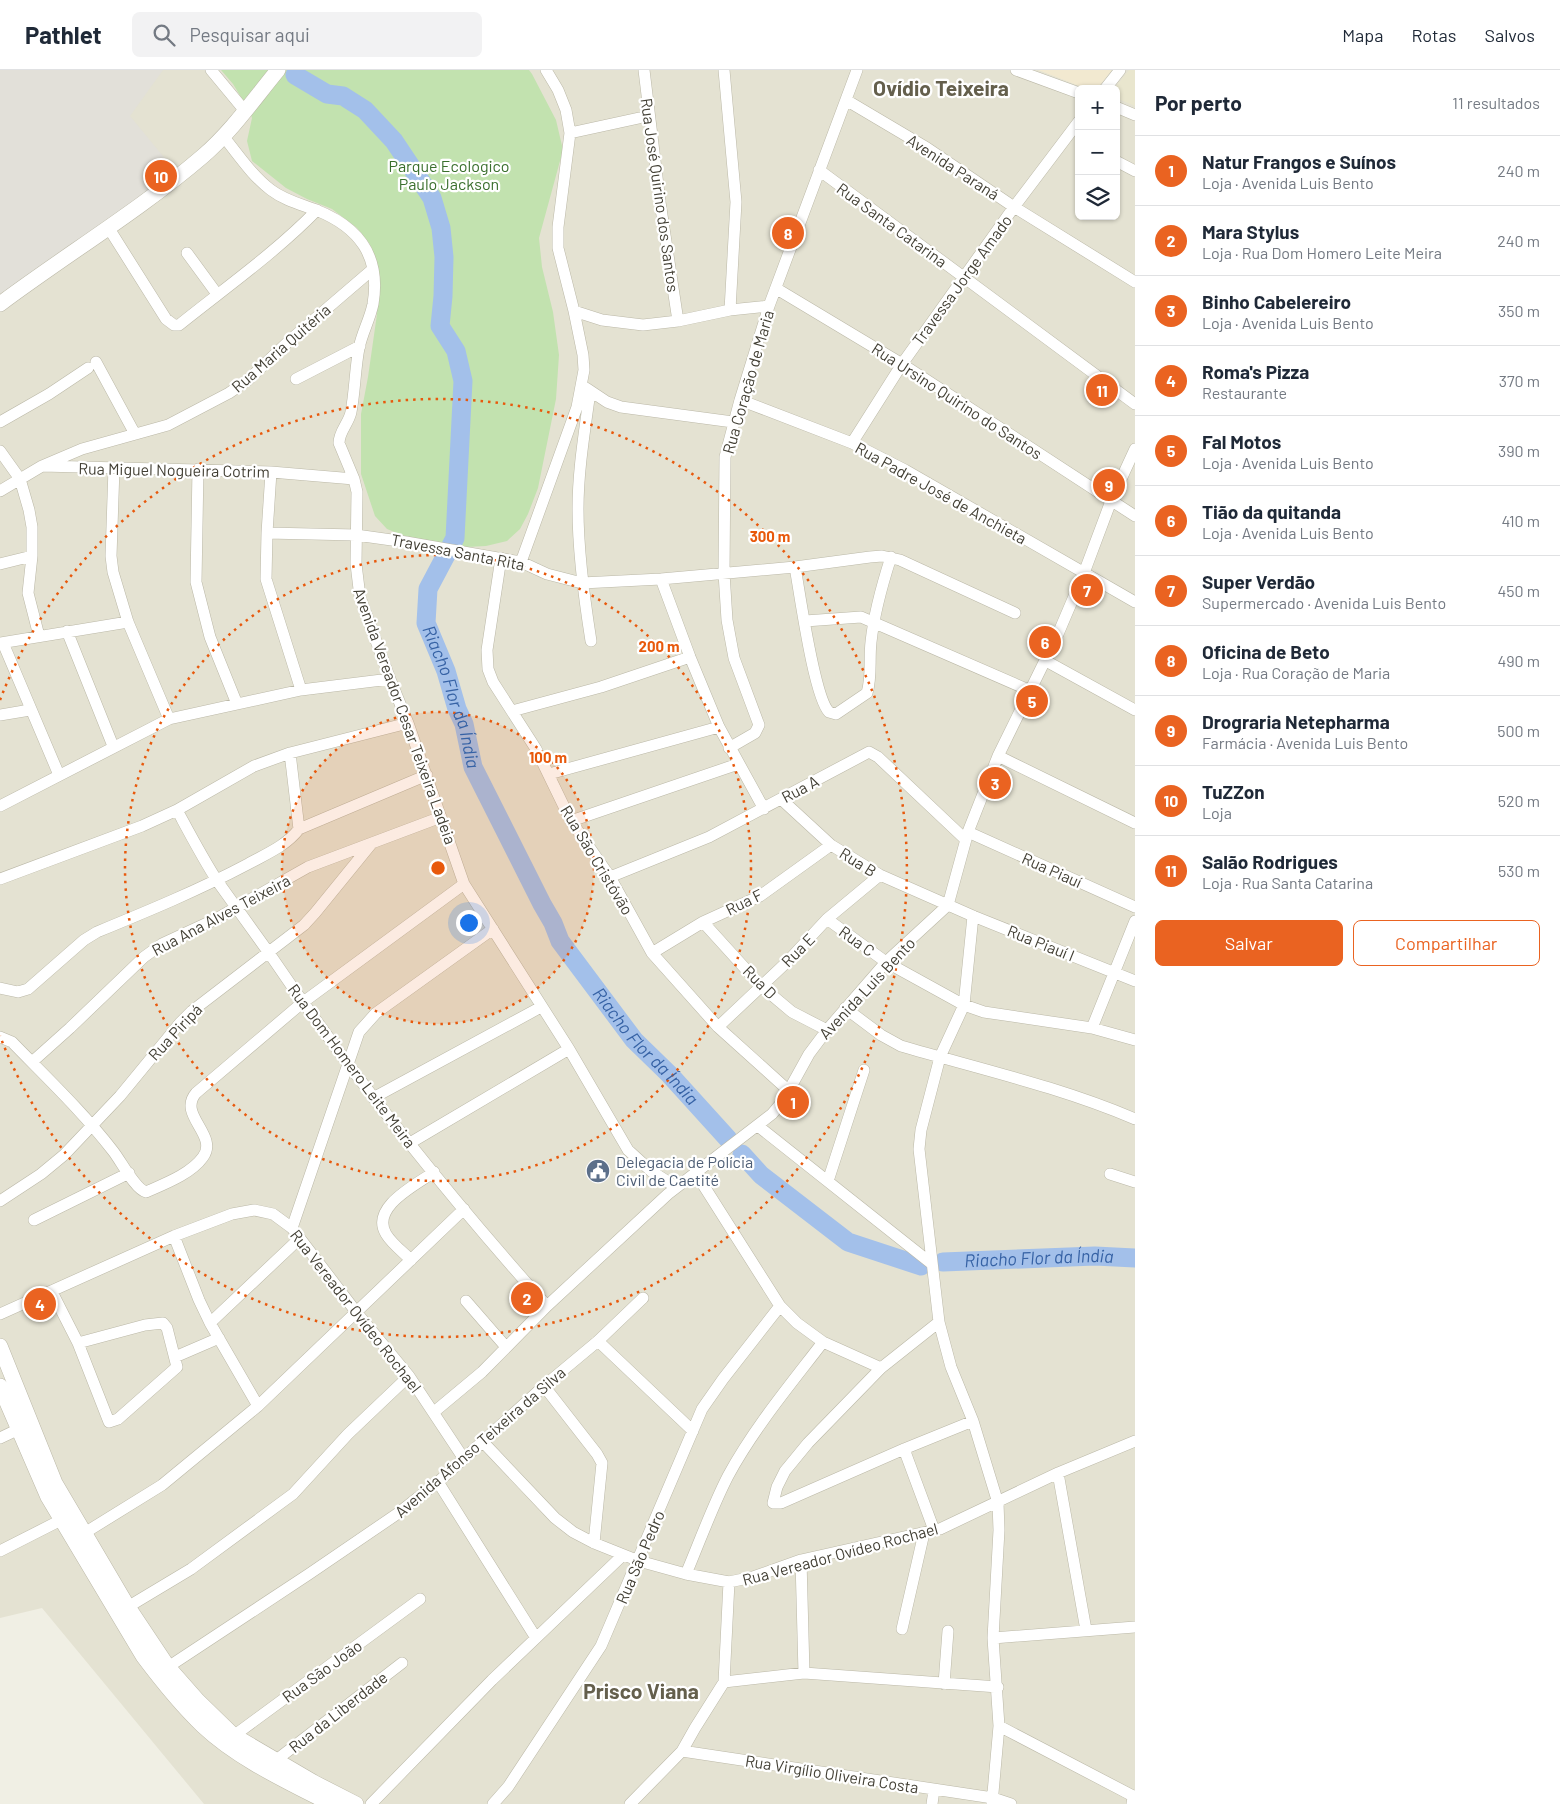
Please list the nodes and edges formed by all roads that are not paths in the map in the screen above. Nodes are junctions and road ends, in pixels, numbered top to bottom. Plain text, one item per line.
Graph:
1 (211, 70) edge
2 (278, 70) edge
3 (546, 70) edge
4 (644, 70) edge
5 (724, 70) edge
6 (857, 70) edge
7 (1016, 70) edge
8 (1120, 70) edge
9 (1108, 85) edge
10 (1075, 92) edge
11 (846, 100) junction
12 (1120, 109) edge
13 (245, 111) junction
14 (1135, 115) edge
15 (639, 118) dead end
16 (1075, 127) edge
17 (570, 133) junction
18 (1068, 135) junction
19 (223, 136) junction
20 (1075, 139) edge
21 (1120, 163) edge
22 (819, 170) junction
23 (1135, 171) edge
24 (1014, 207) junction
25 (317, 210) junction
26 (108, 227) junction
27 (187, 253) dead end
28 (372, 269) junction
29 (964, 277) junction
30 (1135, 282) edge
31 (776, 289) junction
32 (217, 294) junction
33 (0, 304) edge
34 (769, 306) junction
35 (730, 310) junction
36 (574, 311) junction
37 (678, 320) junction
38 (360, 346) junction
39 (902, 364) junction
40 (296, 379) dead end
41 (586, 388) junction
42 (740, 400) junction
43 (1135, 404) edge
44 (0, 422) edge
45 (733, 422) junction
46 (136, 434) junction
47 (852, 444) junction
48 (1135, 449) edge
49 (0, 451) edge
50 (42, 466) junction
51 (114, 468) junction
52 (198, 469) junction
53 (271, 472) junction
54 (20, 479) junction
55 (354, 479) junction
56 (0, 491) edge
57 (1112, 501) junction
58 (1135, 516) edge
59 (267, 533) junction
60 (356, 535) junction
61 (32, 556) junction
62 (501, 558) junction
63 (892, 558) junction
64 (521, 562) junction
65 (0, 564) edge
66 (795, 567) junction
67 (724, 573) junction
68 (1084, 573) junction
69 (661, 579) junction
70 (582, 583) junction
71 (1135, 602) edge
72 (1015, 613) dead end
73 (804, 621) junction
74 (128, 622) junction
75 (873, 622) junction
76 (67, 631) junction
77 (39, 636) junction
78 (591, 641) dead end
79 (2, 643) edge
80 (690, 657) junction
81 (1046, 661) junction
82 (390, 679) junction
83 (301, 690) junction
84 (1031, 691) junction
85 (237, 704) junction
86 (30, 710) junction
87 (1135, 710) edge
88 (512, 711) junction
89 (0, 715) edge
90 (169, 719) junction
91 (408, 724) junction
92 (719, 727) junction
93 (113, 746) junction
94 (729, 748) junction
95 (290, 753) junction
96 (998, 756) junction
97 (738, 764) junction
98 (427, 774) junction
99 (548, 774) junction
100 (59, 775) junction
101 (781, 799) junction
102 (0, 806) edge
103 (764, 809) junction
104 (177, 810) junction
105 (440, 817) junction
106 (571, 821) junction
107 (1135, 822) edge
108 (299, 829) junction
109 (967, 836) junction
110 (372, 843) junction
111 (831, 845) junction
112 (880, 876) junction
113 (610, 877) junction
114 (0, 880) edge
115 (218, 880) junction
116 (464, 884) junction
117 (948, 905) junction
118 (237, 907) junction
119 (1135, 907) edge
120 (973, 916) junction
121 (827, 919) junction
122 (1135, 921) edge
123 (703, 922) junction
124 (493, 929) junction
125 (268, 953) junction
126 (652, 953) junction
127 (886, 962) junction
128 (1114, 972) junction
129 (1135, 981) edge
130 (761, 986) junction
131 (0, 988) edge
132 (302, 1003) junction
133 (964, 1005) junction
134 (541, 1008) junction
135 (845, 1008) junction
136 (718, 1027) junction
137 (1092, 1028) junction
138 (827, 1030) junction
139 (0, 1037) edge
140 (1135, 1040) edge
141 (569, 1049) junction
142 (940, 1057) junction
143 (32, 1062) junction
144 (348, 1065) junction
145 (864, 1070) dead end
146 (789, 1091) junction
147 (373, 1098) junction
148 (1135, 1120) edge
149 (92, 1126) junction
150 (758, 1126) junction
151 (410, 1144) junction
152 (434, 1172) junction
153 (695, 1172) junction
154 (128, 1173) junction
155 (1110, 1174) dead end
156 (828, 1181) junction
157 (1135, 1182) edge
158 (676, 1188) junction
159 (0, 1201) edge
160 (464, 1209) junction
161 (34, 1220) dead end
162 (292, 1228) junction
163 (174, 1236) junction
164 (300, 1238) junction
165 (411, 1260) junction
166 (932, 1264) junction
167 (52, 1292) junction
168 (643, 1298) dead end
169 (466, 1302) dead end
170 (547, 1306) junction
171 (780, 1306) junction
172 (357, 1313) junction
173 (0, 1314) edge
174 (939, 1322) junction
175 (210, 1323) junction
176 (219, 1338) junction
177 (598, 1341) junction
178 (78, 1342) junction
179 (823, 1342) junction
180 (0, 1346) edge
181 (506, 1347) junction
182 (175, 1357) junction
183 (881, 1368) junction
184 (409, 1376) junction
185 (0, 1386) edge
186 (544, 1386) junction
187 (258, 1406) junction
188 (434, 1412) junction
189 (973, 1421) junction
190 (19, 1430) junction
191 (693, 1431) junction
192 (0, 1438) edge
193 (1135, 1441) edge
194 (483, 1442) junction
195 (904, 1448) junction
196 (464, 1459) junction
197 (1058, 1473) junction
198 (438, 1482) junction
199 (998, 1502) junction
200 (61, 1520) junction
201 (929, 1532) junction
202 (79, 1537) junction
203 (594, 1543) junction
204 (0, 1551) edge
205 (623, 1555) junction
206 (801, 1560) junction
207 (639, 1561) junction
208 (686, 1574) junction
209 (729, 1582) junction
210 (420, 1599) dead end
211 (123, 1610) junction
212 (1135, 1627) edge
213 (902, 1629) dead end
214 (1086, 1630) junction
215 (948, 1631) dead end
216 (536, 1638) junction
217 (993, 1638) junction
218 (402, 1662) dead end
219 (162, 1670) junction
220 (804, 1673) junction
221 (724, 1682) junction
222 (944, 1684) junction
223 (998, 1687) junction
224 (999, 1726) junction
225 (229, 1739) junction
226 (682, 1751) junction
227 (274, 1761) junction
228 (934, 1790) junction
229 (1135, 1798) edge
230 (992, 1801) edge
231 (331, 1804) edge
232 (356, 1804) edge
233 (371, 1804) edge
234 (493, 1804) edge
235 (630, 1804) edge
236 (932, 1804) edge
237 (1011, 1804) edge
238 (1134, 1804) edge

1 - 13 street
2 - 13 street
3 - 17 street
4 - 37 street, Rua José Quirino dos Santos
5 - 35 street
6 - 11 street, Rua Coração de Maria
7 - 10 street
8 - 9 street
11 - 22 street, Rua Coração de Maria
11 - 24 street, Avenida Paraná
12 - 14 street
13 - 19 street
15 - 17 street
16 - 18 street, Travessa Jorge Amado
17 - 36 street
18 - 20 street
18 - 24 street, Travessa Jorge Amado
19 - 25 street, Avenida Vereador Cesar Teixeira Ladeia
19 - 26 street
21 - 23 street
22 - 29 street, Rua Santa Catarina
22 - 31 street, Rua Coração de Maria
24 - 29 street, Travessa Jorge Amado
24 - 30 street, Avenida Paraná
25 - 28 street, Avenida Vereador Cesar Teixeira Ladeia
25 - 32 street
26 - 32 street
26 - 33 street
27 - 32 street
28 - 38 street, Avenida Vereador Cesar Teixeira Ladeia
28 - 46 street, Rua Maria Quitéria
29 - 39 street, Travessa Jorge Amado
29 - 43 street, Rua Santa Catarina
31 - 34 street, Rua Coração de Maria
31 - 39 street, Rua Ursino Quirino do Santos
34 - 35 street
34 - 42 street, Rua Coração de Maria
35 - 37 street
36 - 37 street
36 - 41 street
38 - 40 street
38 - 55 street, Avenida Vereador Cesar Teixeira Ladeia
39 - 47 street, Travessa Jorge Amado
39 - 57 street, Rua Ursino Quirino do Santos
41 - 45 street
41 - 64 street
41 - 70 street
42 - 45 street, Rua Coração de Maria
42 - 47 street, Rua Padre José de Anchieta
44 - 46 street
45 - 67 street, Rua Coração de Maria
46 - 50 street, Rua Maria Quitéria
47 - 68 street, Rua Padre José de Anchieta
48 - 57 street
49 - 54 street
50 - 51 street, Rua Miguel Nogueira Cotrim
50 - 54 street
51 - 52 street, Rua Miguel Nogueira Cotrim
51 - 74 street
52 - 53 street, Rua Miguel Nogueira Cotrim
52 - 85 street
53 - 55 street, Rua Miguel Nogueira Cotrim
53 - 59 street
54 - 56 street
54 - 61 street
55 - 60 street, Avenida Vereador Cesar Teixeira Ladeia
57 - 58 street, Rua Ursino Quirino do Santos
57 - 68 street
59 - 60 street, Travessa Santa Rita
59 - 83 street
60 - 62 street, Travessa Santa Rita
60 - 82 street, Avenida Vereador Cesar Teixeira Ladeia
61 - 65 street
61 - 77 street
62 - 64 street, Travessa Santa Rita
62 - 88 street, Rua São Cristóvão
63 - 66 street, Travessa Santa Rita
63 - 72 street, Travessa Santa Rita
63 - 75 street
64 - 70 street, Travessa Santa Rita
66 - 67 street, Travessa Santa Rita
66 - 73 street
67 - 69 street, Travessa Santa Rita
67 - 94 street, Rua Coração de Maria
68 - 71 street, Rua Padre José de Anchieta
68 - 81 street
69 - 70 street, Travessa Santa Rita
69 - 80 street
70 - 78 street
73 - 75 street
73 - 75 street
74 - 76 street
74 - 90 street
75 - 84 street
76 - 77 street
76 - 93 street
77 - 79 street
79 - 86 street
80 - 88 street
80 - 92 street
81 - 84 street
81 - 87 street
82 - 83 street
82 - 91 street, Avenida Vereador Cesar Teixeira Ladeia
83 - 85 street
84 - 96 street
85 - 90 street
86 - 89 street
86 - 100 street
88 - 99 street, Rua São Cristóvão
90 - 93 street
91 - 95 street
91 - 98 street, Avenida Vereador Cesar Teixeira Ladeia
92 - 94 street
92 - 99 street
93 - 100 street
94 - 97 street
95 - 104 street
95 - 108 street
96 - 107 street
96 - 109 street
97 - 103 street
97 - 106 street
98 - 105 street, Avenida Vereador Cesar Teixeira Ladeia
98 - 108 street
99 - 106 street, Rua São Cristóvão
100 - 102 street
101 - 103 street, Rua A
101 - 109 street, Rua A
101 - 111 street, Rua B
103 - 113 street, Rua A
104 - 114 street
104 - 115 street, Rua Dom Homero Leite Meira
105 - 110 street, Rua Ana Alves Teixeira
105 - 116 street, Avenida Vereador Cesar Teixeira Ladeia
106 - 113 street, Rua São Cristóvão
108 - 115 street
109 - 117 street
109 - 119 street, Rua Piauí
110 - 118 street, Rua Ana Alves Teixeira
110 - 125 street, Rua Piripá
111 - 112 street, Rua B
111 - 123 street, Rua F
112 - 117 street, Rua B
112 - 121 street, Rua E
113 - 126 street, Rua São Cristóvão
115 - 118 street, Rua Dom Homero Leite Meira
115 - 131 street
116 - 124 street, Avenida Vereador Cesar Teixeira Ladeia
116 - 132 street
117 - 120 street, Rua Piauí I
117 - 127 street, Avenida Luis Bento
118 - 125 street, Rua Dom Homero Leite Meira
118 - 143 street, Rua Ana Alves Teixeira
120 - 128 street, Rua Piauí I
120 - 133 street
121 - 127 street, Rua C
121 - 130 street, Rua E
122 - 128 street
123 - 126 street, Rua F
123 - 130 street, Rua D
124 - 134 street, Avenida Vereador Cesar Teixeira Ladeia
124 - 144 street
125 - 132 street, Rua Dom Homero Leite Meira
125 - 149 street, Rua Piripá
126 - 136 street, Rua São Cristóvão
127 - 133 street, Rua C
127 - 135 street, Avenida Luis Bento
128 - 129 street, Rua Piauí I
128 - 137 street
130 - 136 street, Rua E
130 - 138 street, Rua D
132 - 144 street, Rua Dom Homero Leite Meira
132 - 154 street
133 - 137 street, Rua C
133 - 142 street
134 - 141 street, Avenida Vereador Cesar Teixeira Ladeia
134 - 147 street
135 - 138 street, Avenida Luis Bento
135 - 142 street
136 - 146 street, Rua São Cristóvão
137 - 140 street, Rua C
138 - 146 street, Avenida Luis Bento
139 - 143 street
141 - 151 street
141 - 158 street, Avenida Vereador Cesar Teixeira Ladeia
142 - 148 street
142 - 166 street
143 - 149 street
144 - 147 street, Rua Dom Homero Leite Meira
144 - 162 street
145 - 156 street
146 - 150 street, Avenida Luis Bento
147 - 151 street, Rua Dom Homero Leite Meira
149 - 154 street
149 - 159 street, Rua Piripá
150 - 153 street, Avenida Luis Bento
150 - 156 street
151 - 152 street, Rua Dom Homero Leite Meira
152 - 160 street, Rua Dom Homero Leite Meira
152 - 165 street
153 - 158 street, Avenida Luis Bento
153 - 171 street
154 - 161 street
155 - 157 street
156 - 166 street
158 - 170 street, Avenida Luis Bento
160 - 165 street
160 - 170 street, Rua Dom Homero Leite Meira
162 - 163 street, Rua Vereador Ovídeo Rochael
162 - 164 street, Rua Vereador Ovídeo Rochael
163 - 167 street, Rua Vereador Ovídeo Rochael
163 - 175 street
164 - 172 street, Rua Vereador Ovídeo Rochael
164 - 175 street
165 - 172 street
166 - 174 street
167 - 173 street, Rua Vereador Ovídeo Rochael
167 - 178 street
168 - 177 street, Avenida Afonso Teixeira da Silva
169 - 181 street
170 - 181 street, Avenida Luis Bento
171 - 179 street
171 - 191 street, Rua São Pedro
172 - 184 street, Rua Vereador Ovídeo Rochael
172 - 187 street
174 - 183 street
174 - 189 street
175 - 176 street
176 - 182 street
176 - 187 street
177 - 186 street, Avenida Afonso Teixeira da Silva
177 - 191 street
178 - 182 street
178 - 182 street
179 - 183 street
179 - 208 street
180 - 202 street
181 - 188 street, Avenida Luis Bento
183 - 195 street
184 - 188 street, Rua Vereador Ovídeo Rochael
184 - 211 street
185 - 190 street
186 - 194 street, Avenida Afonso Teixeira da Silva
186 - 203 street
187 - 202 street
188 - 196 street, Rua Vereador Ovídeo Rochael
189 - 195 street
189 - 199 street
190 - 192 street
190 - 200 street
191 - 207 street, Rua São Pedro
193 - 197 street, Rua Vereador Ovídeo Rochael
194 - 196 street, Avenida Afonso Teixeira da Silva
194 - 203 street, Rua Vereador Ovídeo Rochael
195 - 201 street
196 - 198 street, Avenida Afonso Teixeira da Silva
197 - 199 street, Rua Vereador Ovídeo Rochael
197 - 214 street
198 - 216 street
198 - 219 street, Avenida Afonso Teixeira da Silva
199 - 201 street, Rua Vereador Ovídeo Rochael
199 - 217 street
200 - 202 street
200 - 204 street
201 - 206 street, Rua Vereador Ovídeo Rochael
201 - 213 street
202 - 211 street
203 - 205 street, Rua Vereador Ovídeo Rochael
205 - 207 street, Rua Vereador Ovídeo Rochael
205 - 216 street
206 - 209 street, Rua Vereador Ovídeo Rochael
206 - 220 street
207 - 208 street, Rua Vereador Ovídeo Rochael
207 - 234 street, Rua São Pedro
208 - 209 street, Rua Vereador Ovídeo Rochael
209 - 221 street
210 - 225 street, Rua São João
211 - 219 street
212 - 214 street
214 - 217 street
215 - 222 street
216 - 233 street
217 - 223 street
218 - 227 street, Rua da Liberdade
219 - 225 street
220 - 221 street
220 - 222 street
221 - 226 street
222 - 223 street
223 - 224 street
224 - 229 street
224 - 230 street
225 - 227 street
225 - 231 street
226 - 228 street, Rua Virgílio Oliveira Costa
226 - 235 street
227 - 232 street
228 - 230 street, Rua Virgílio Oliveira Costa
228 - 236 street
229 - 238 street
230 - 237 street, Rua Virgílio Oliveira Costa

